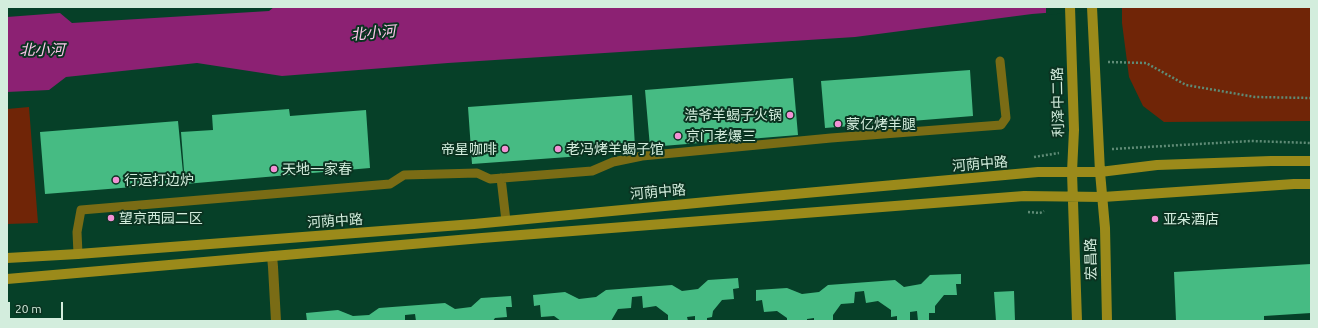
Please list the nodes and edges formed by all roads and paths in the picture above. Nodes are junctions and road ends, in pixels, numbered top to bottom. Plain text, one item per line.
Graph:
1 (1070, 7) edge
2 (1092, 7) edge
3 (1000, 61) dead end
4 (1094, 61) junction
5 (1311, 98) edge
6 (1311, 161) edge
7 (1072, 172) junction
8 (1100, 172) junction
9 (501, 178) junction
10 (1311, 184) edge
11 (1072, 197) junction
12 (1103, 197) junction
13 (506, 221) junction
14 (78, 254) junction
15 (272, 256) junction
16 (7, 258) edge
17 (7, 279) edge
18 (276, 321) edge
19 (1077, 321) edge
20 (1107, 321) edge

1 - 7 street, 利泽中二路
2 - 4 street
3 - 9 lane
4 - 5 path
4 - 8 street
6 - 8 street, 河荫中路
7 - 8 street, 河荫中路
7 - 11 street, 利泽中二路
7 - 13 street, 河荫中路
8 - 12 street, 宏昌路
9 - 13 lane
9 - 14 lane
10 - 12 street, 河荫中路
11 - 12 street, 河荫中路
11 - 15 street, 河荫中路
11 - 19 street, 宏昌路
12 - 20 street, 宏昌路
13 - 14 street, 河荫中路
14 - 16 street, 河荫中路
15 - 17 street, 河荫中路
15 - 18 street

